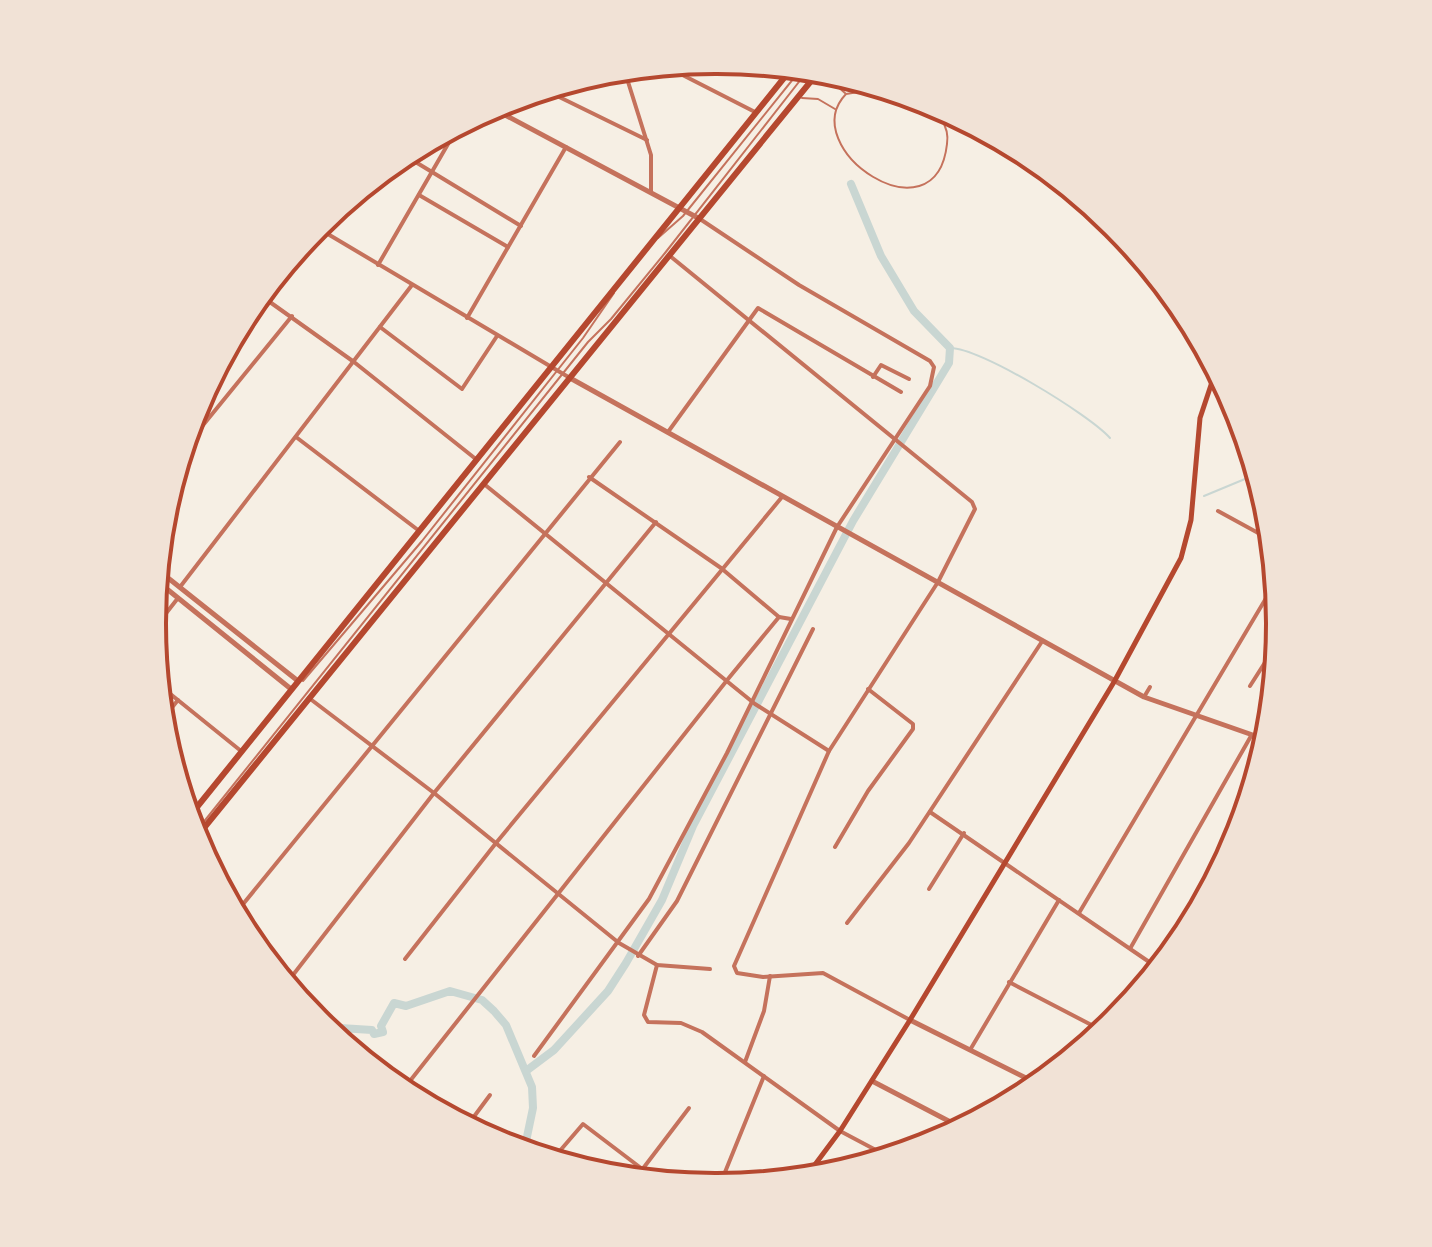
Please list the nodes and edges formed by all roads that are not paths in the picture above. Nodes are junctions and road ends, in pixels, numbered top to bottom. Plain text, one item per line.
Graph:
1 (682, 75) edge
2 (783, 78) edge
3 (793, 80) edge
4 (799, 81) edge
5 (628, 82) edge
6 (810, 83) edge
7 (840, 89) edge
8 (856, 92) edge
9 (846, 94) junction
10 (560, 97) edge
11 (797, 99) junction
12 (835, 109) junction
13 (755, 112) junction
14 (507, 116) edge
15 (945, 125) edge
16 (647, 140) junction
17 (448, 144) edge
18 (567, 147) junction
19 (417, 163) edge
20 (432, 173) junction
21 (651, 191) junction
22 (419, 195) junction
23 (682, 207) junction
24 (700, 219) junction
25 (521, 226) junction
26 (328, 234) edge
27 (508, 247) junction
28 (670, 256) junction
29 (378, 265) junction
30 (412, 285) junction
31 (271, 302) edge
32 (292, 316) junction
33 (467, 318) junction
34 (748, 321) junction
35 (380, 327) junction
36 (497, 336) junction
37 (354, 362) junction
38 (552, 368) junction
39 (873, 377) junction
40 (570, 378) junction
41 (909, 379) dead end
42 (1211, 385) edge
43 (901, 392) dead end
44 (204, 424) edge
45 (668, 432) junction
46 (296, 437) junction
47 (895, 439) junction
48 (620, 442) dead end
49 (477, 460) junction
50 (589, 477) junction
51 (484, 484) junction
52 (782, 497) junction
53 (1218, 511) dead end
54 (656, 522) junction
55 (837, 527) junction
56 (419, 531) junction
57 (545, 532) junction
58 (1258, 533) edge
59 (721, 568) junction
60 (169, 578) edge
61 (607, 582) junction
62 (938, 582) junction
63 (180, 587) junction
64 (168, 590) edge
65 (178, 598) junction
66 (1265, 600) edge
67 (167, 613) edge
68 (779, 617) junction
69 (792, 619) junction
70 (813, 629) dead end
71 (668, 632) junction
72 (1041, 643) junction
73 (1264, 665) edge
74 (728, 679) junction
75 (298, 681) junction
76 (1114, 682) junction
77 (1250, 686) dead end
78 (1150, 687) dead end
79 (291, 689) junction
80 (868, 689) junction
81 (171, 694) edge
82 (1144, 697) junction
83 (309, 698) junction
84 (750, 699) junction
85 (178, 700) junction
86 (173, 706) edge
87 (767, 712) junction
88 (1194, 716) junction
89 (1251, 736) joint
90 (371, 747) junction
91 (241, 751) junction
92 (829, 751) junction
93 (434, 793) junction
94 (198, 806) edge
95 (198, 807) edge
96 (930, 812) junction
97 (205, 825) edge
98 (205, 825) edge
99 (964, 833) junction
100 (496, 843) junction
101 (835, 847) dead end
102 (1005, 860) junction
103 (929, 889) dead end
104 (559, 893) junction
105 (1059, 900) junction
106 (243, 904) edge
107 (1079, 913) junction
108 (847, 923) dead end
109 (621, 944) junction
110 (1131, 947) junction
111 (637, 955) junction
112 (405, 959) dead end
113 (1149, 961) edge
114 (657, 965) junction
115 (710, 969) dead end
116 (293, 974) edge
117 (770, 976) junction
118 (1009, 982) junction
119 (910, 1020) junction
120 (1091, 1025) edge
121 (970, 1050) junction
122 (534, 1056) dead end
123 (745, 1062) junction
124 (764, 1076) junction
125 (1025, 1077) edge
126 (411, 1080) edge
127 (872, 1081) junction
128 (490, 1095) dead end
129 (689, 1108) dead end
130 (474, 1116) edge
131 (948, 1121) edge
132 (840, 1131) junction
133 (874, 1149) edge
134 (560, 1150) edge
135 (816, 1163) edge
136 (640, 1167) edge
137 (643, 1168) edge
138 (725, 1173) edge

1 - 13 street
2 - 13 main road
3 - 95 lane
4 - 97 lane
5 - 16 street
6 - 11 main road
7 - 9 lane
8 - 9 lane
9 - 12 lane
10 - 16 street
11 - 12 lane
11 - 24 main road
12 - 15 lane
13 - 23 main road
14 - 18 street
16 - 21 street
17 - 20 street
18 - 21 street
18 - 25 street
19 - 20 street
20 - 22 street
20 - 25 street
21 - 23 street
22 - 27 street
22 - 29 street
23 - 24 street
23 - 38 main road
24 - 28 main road
24 - 47 street
25 - 27 street
26 - 29 street
27 - 33 street
28 - 34 street
28 - 40 main road
29 - 30 street
30 - 33 street
30 - 35 street
31 - 32 street
32 - 37 street
32 - 44 street
33 - 36 street
34 - 39 street
34 - 45 street
34 - 47 street
35 - 36 street
35 - 37 street
36 - 38 street
37 - 46 street
37 - 49 street
38 - 40 street
38 - 49 main road
39 - 41 street
39 - 43 street
40 - 45 street
40 - 51 main road
42 - 76 main road
45 - 52 street
46 - 56 street
46 - 63 street
47 - 55 street
47 - 62 street
48 - 50 street
49 - 56 main road
50 - 54 street
50 - 57 street
51 - 57 street
51 - 83 main road
52 - 55 street
52 - 59 street
53 - 58 street
54 - 59 street
54 - 61 street
55 - 62 street
55 - 69 street
56 - 75 main road
57 - 61 street
57 - 90 street
59 - 68 street
59 - 71 street
60 - 63 street
61 - 71 street
61 - 93 street
62 - 72 street
62 - 80 street
63 - 75 street
64 - 65 street
65 - 67 street
65 - 79 street
66 - 88 street
68 - 69 street
68 - 74 street
69 - 84 street
70 - 87 street
71 - 74 street
71 - 100 street
72 - 76 street
72 - 96 street
73 - 77 street
74 - 84 street
74 - 104 street
75 - 79 main road
76 - 82 street
76 - 102 main road
78 - 82 street
79 - 91 main road
80 - 92 street
80 - 101 street
81 - 85 street
82 - 88 street
83 - 90 street
83 - 98 main road
84 - 87 street
84 - 109 street
85 - 86 street
85 - 91 street
87 - 92 street
87 - 111 street
88 - 89 street
88 - 107 street
89 - 110 street
90 - 93 street
90 - 106 street
91 - 94 main road
92 - 117 street
93 - 100 street
93 - 116 street
96 - 99 street
96 - 108 street
99 - 102 street
99 - 103 street
100 - 104 street
100 - 112 street
102 - 105 street
102 - 119 main road
104 - 109 street
104 - 126 street
105 - 107 street
105 - 118 street
107 - 110 street
109 - 111 street
109 - 122 street
110 - 113 street
111 - 114 street
114 - 115 street
114 - 123 street
117 - 119 street
117 - 123 street
118 - 120 street
118 - 121 street
119 - 121 street
119 - 127 main road
121 - 125 street
123 - 124 street
124 - 132 street
124 - 138 street
127 - 131 street
127 - 132 main road
128 - 130 street
129 - 137 street
132 - 133 street
132 - 135 main road
134 - 136 street

